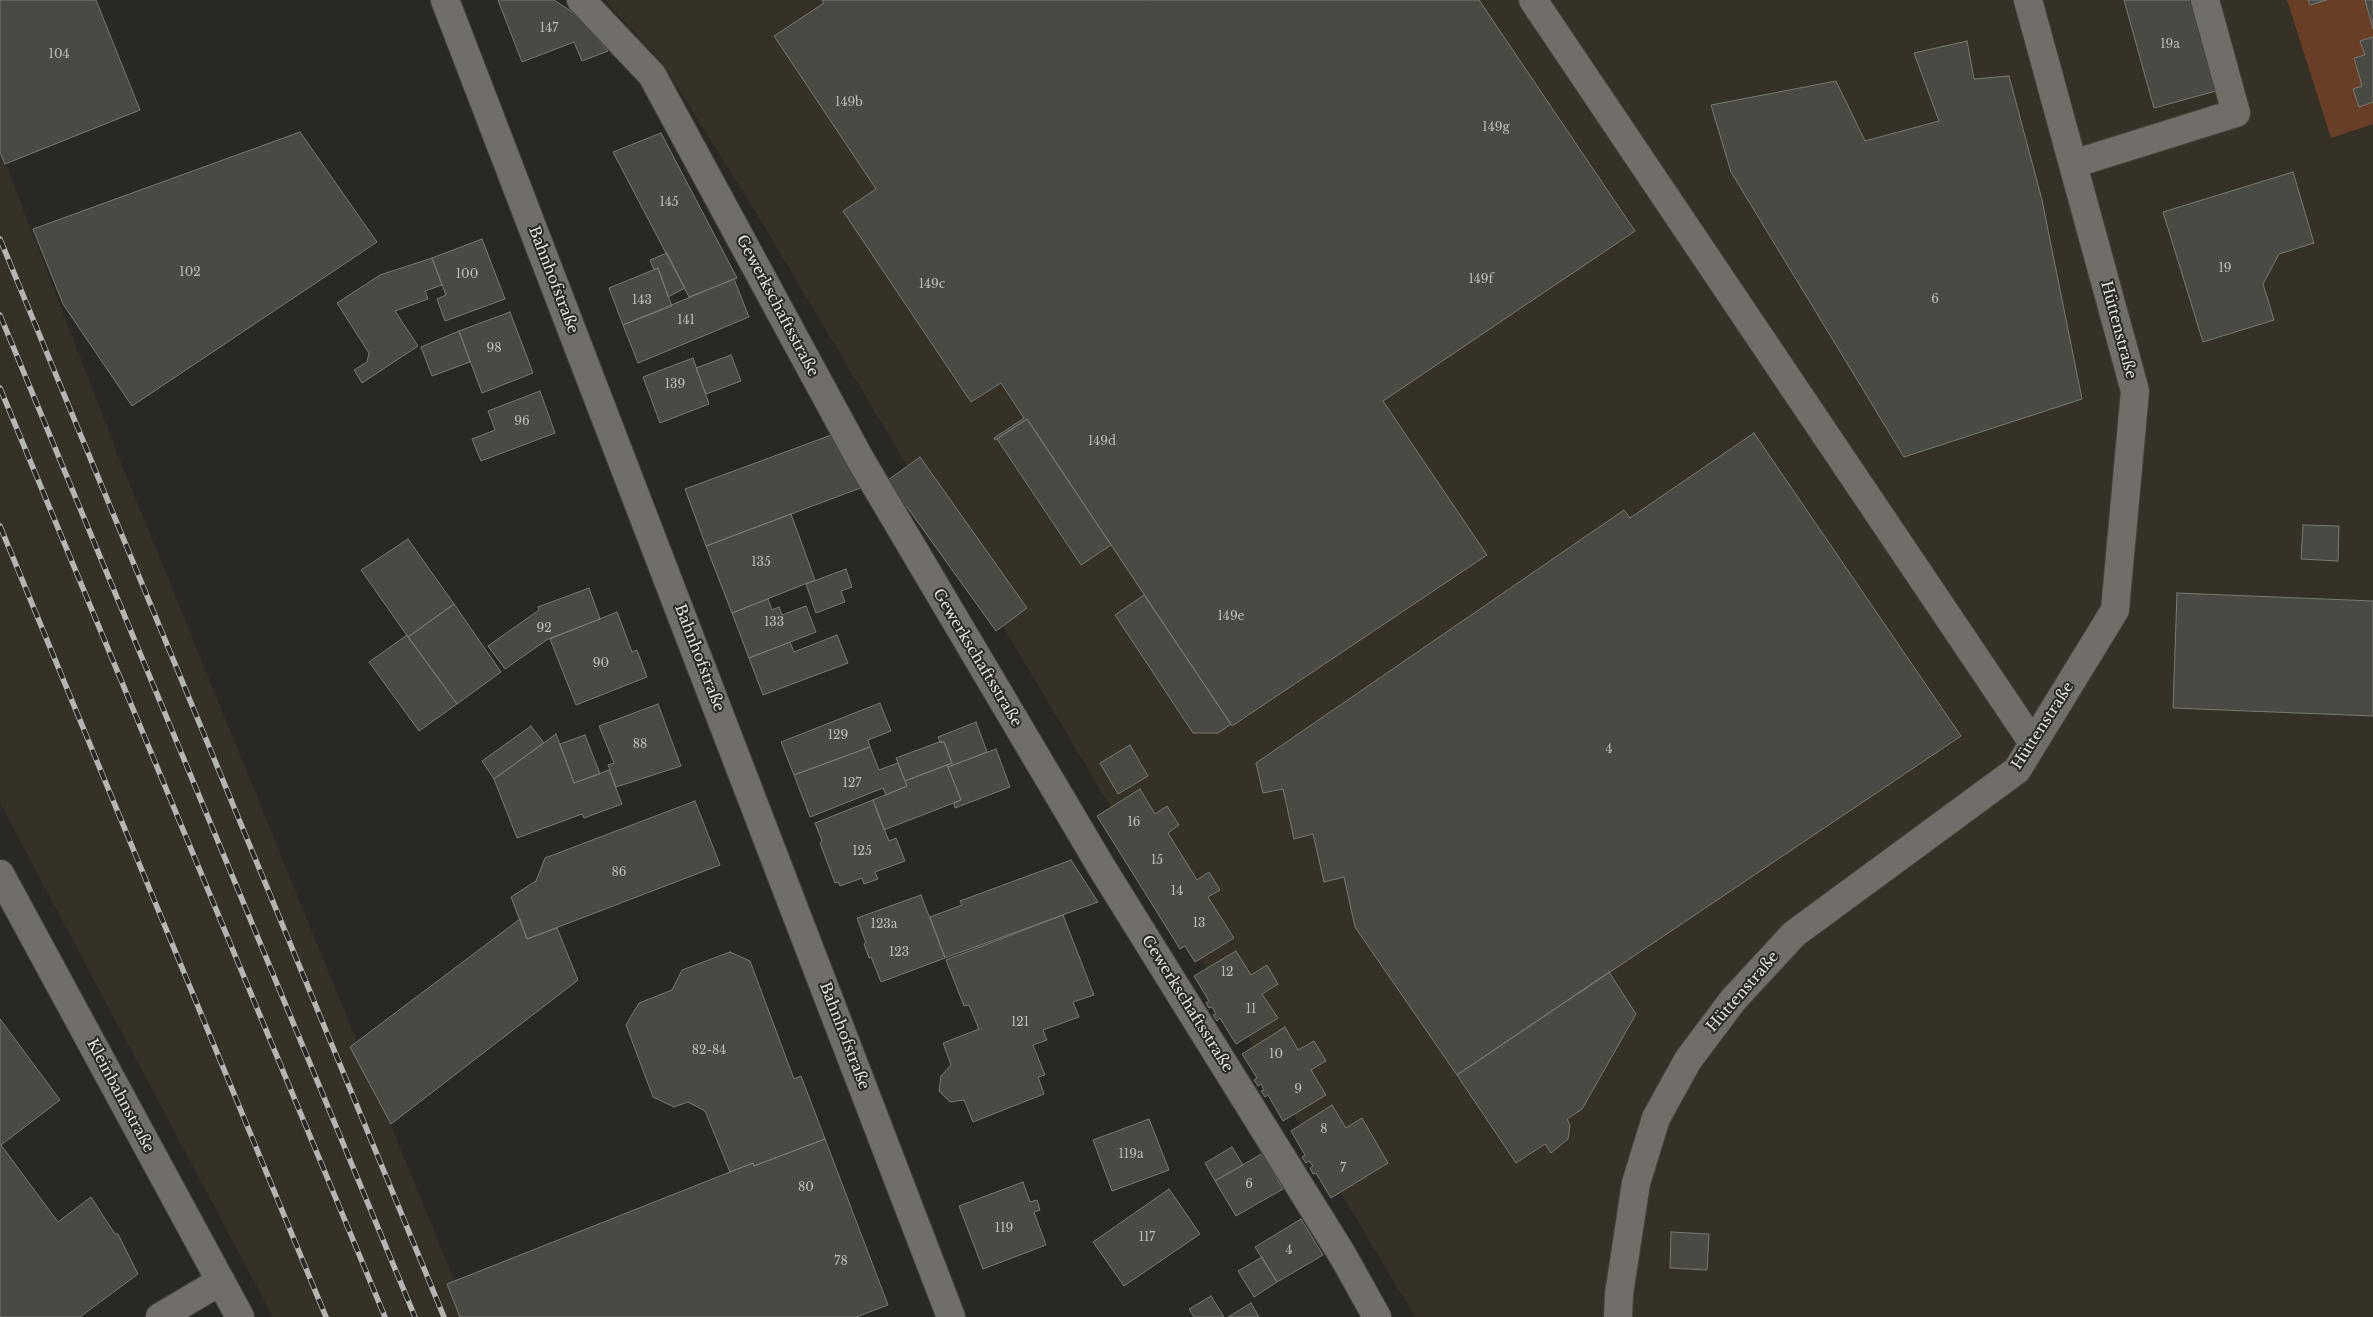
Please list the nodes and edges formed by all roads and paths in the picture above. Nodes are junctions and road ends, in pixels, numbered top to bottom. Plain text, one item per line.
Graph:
1 (445, 0) edge
2 (581, 0) edge
3 (1534, 0) edge
4 (2028, 0) edge
5 (2205, 0) edge
6 (2073, 164) junction
7 (2033, 743) junction
8 (0, 874) edge
9 (221, 1281) junction
10 (160, 1317) edge
11 (240, 1317) edge
12 (951, 1317) edge
13 (1377, 1317) edge
14 (1618, 1317) edge

1 - 12 street, Bahnhofstraße
2 - 13 street, Gewerkschaftsstraße
3 - 7 street
4 - 6 street, Hüttenstraße
5 - 6 street
6 - 7 street, Hüttenstraße
7 - 14 street, Hüttenstraße
8 - 9 street, Kleinbahnstraße
9 - 10 street
9 - 11 street, Kleinbahnstraße

